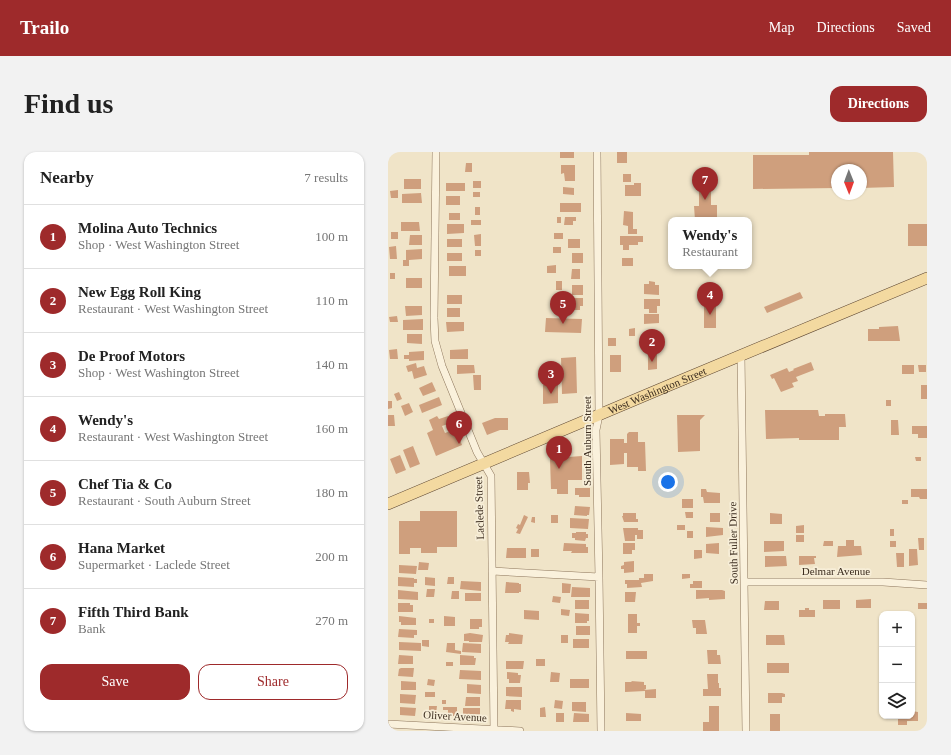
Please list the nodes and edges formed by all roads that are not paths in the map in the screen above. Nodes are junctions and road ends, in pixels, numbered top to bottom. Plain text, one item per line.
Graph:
1 (436, 152) edge
2 (597, 152) edge
3 (927, 278) edge
4 (741, 355) junction
5 (598, 415) junction
6 (484, 463) junction
7 (388, 504) edge
8 (492, 571) junction
9 (599, 577) junction
10 (744, 582) junction
11 (927, 585) edge
12 (388, 724) edge
13 (494, 730) edge
14 (520, 731) edge
15 (600, 731) edge
16 (746, 731) edge

1 - 6 street, Laclede Street
2 - 5 street, South Auburn Street
3 - 4 main road, West Washington Street
4 - 5 main road, West Washington Street
4 - 10 street, South Fuller Drive
5 - 6 main road, West Washington Street
5 - 9 street, South Auburn Street
6 - 7 main road, West Washington Street
6 - 8 street, Laclede Street
8 - 9 street
8 - 13 street, Laclede Street
9 - 15 street, South Auburn Street
10 - 11 street, Delmar Avenue
10 - 16 street, South Fuller Drive
12 - 13 street, Oliver Avenue
13 - 14 street, Oliver Avenue

